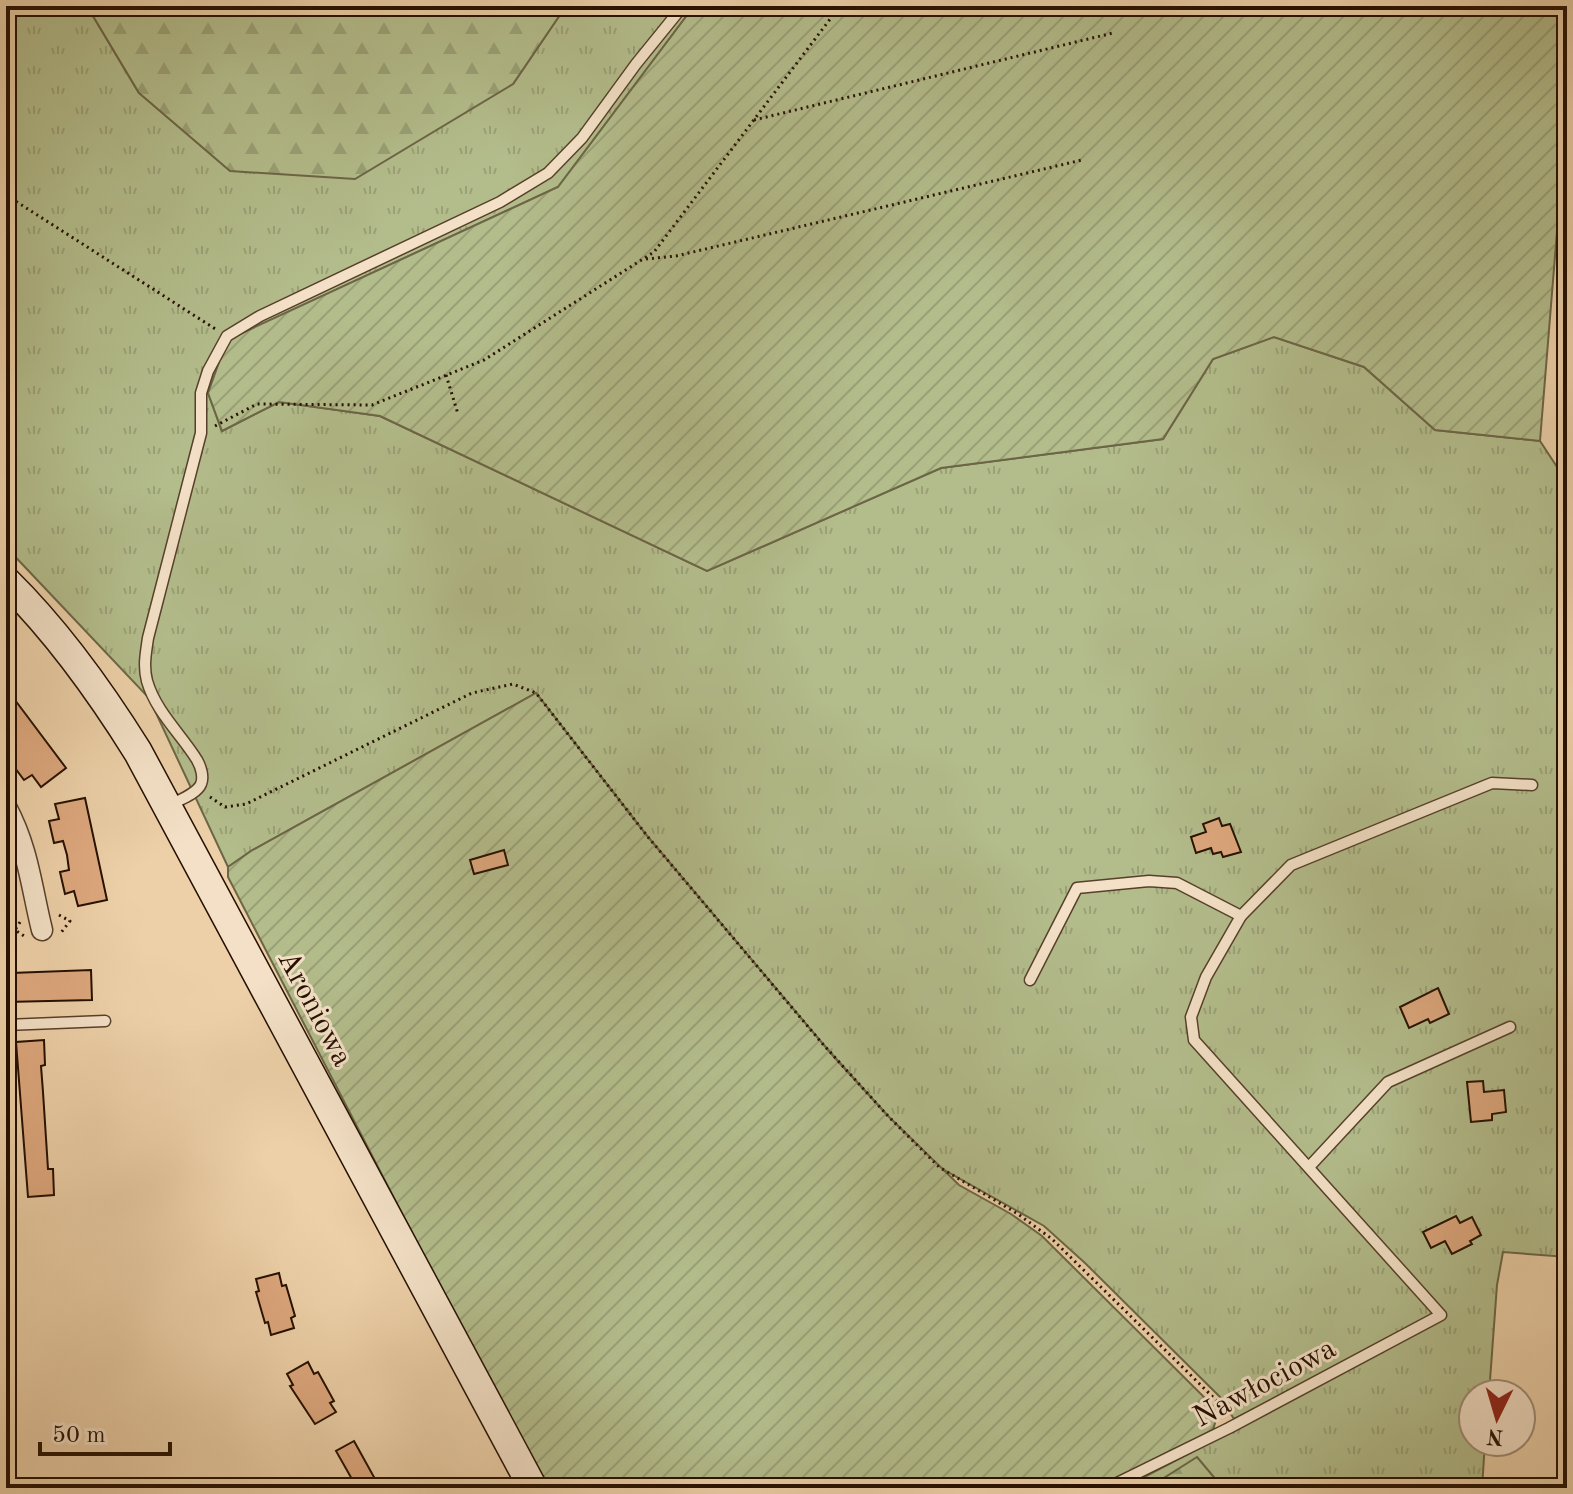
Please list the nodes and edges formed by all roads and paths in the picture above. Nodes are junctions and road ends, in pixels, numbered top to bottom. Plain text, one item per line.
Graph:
1 (683, 6) edge
2 (840, 6) edge
3 (1113, 33) dead end
4 (754, 120) junction
5 (1082, 160) dead end
6 (6, 195) edge
7 (642, 259) junction
8 (227, 336) junction
9 (446, 375) junction
10 (458, 414) dead end
11 (201, 433) junction
12 (6, 581) edge
13 (1532, 785) dead end
14 (197, 789) junction
15 (168, 806) junction
16 (6, 807) edge
17 (1241, 916) junction
18 (42, 930) dead end
19 (1030, 980) dead end
20 (105, 1021) dead end
21 (6, 1025) edge
22 (1510, 1027) dead end
23 (1309, 1167) junction
24 (1229, 1428) junction
25 (533, 1488) edge
26 (1107, 1488) edge

1 - 8 lane
2 - 4 path
3 - 4 path
4 - 7 path
5 - 7 path
6 - 8 path
7 - 9 path
8 - 11 lane
9 - 10 path
9 - 11 path
11 - 14 lane
12 - 15 street, Aroniowa
13 - 17 lane
14 - 15 lane
14 - 24 path
15 - 25 street, Aroniowa
16 - 18 street
17 - 19 lane
17 - 23 lane
20 - 21 lane
22 - 23 lane
23 - 24 lane, Nawłociowa
24 - 26 lane, Nawłociowa

